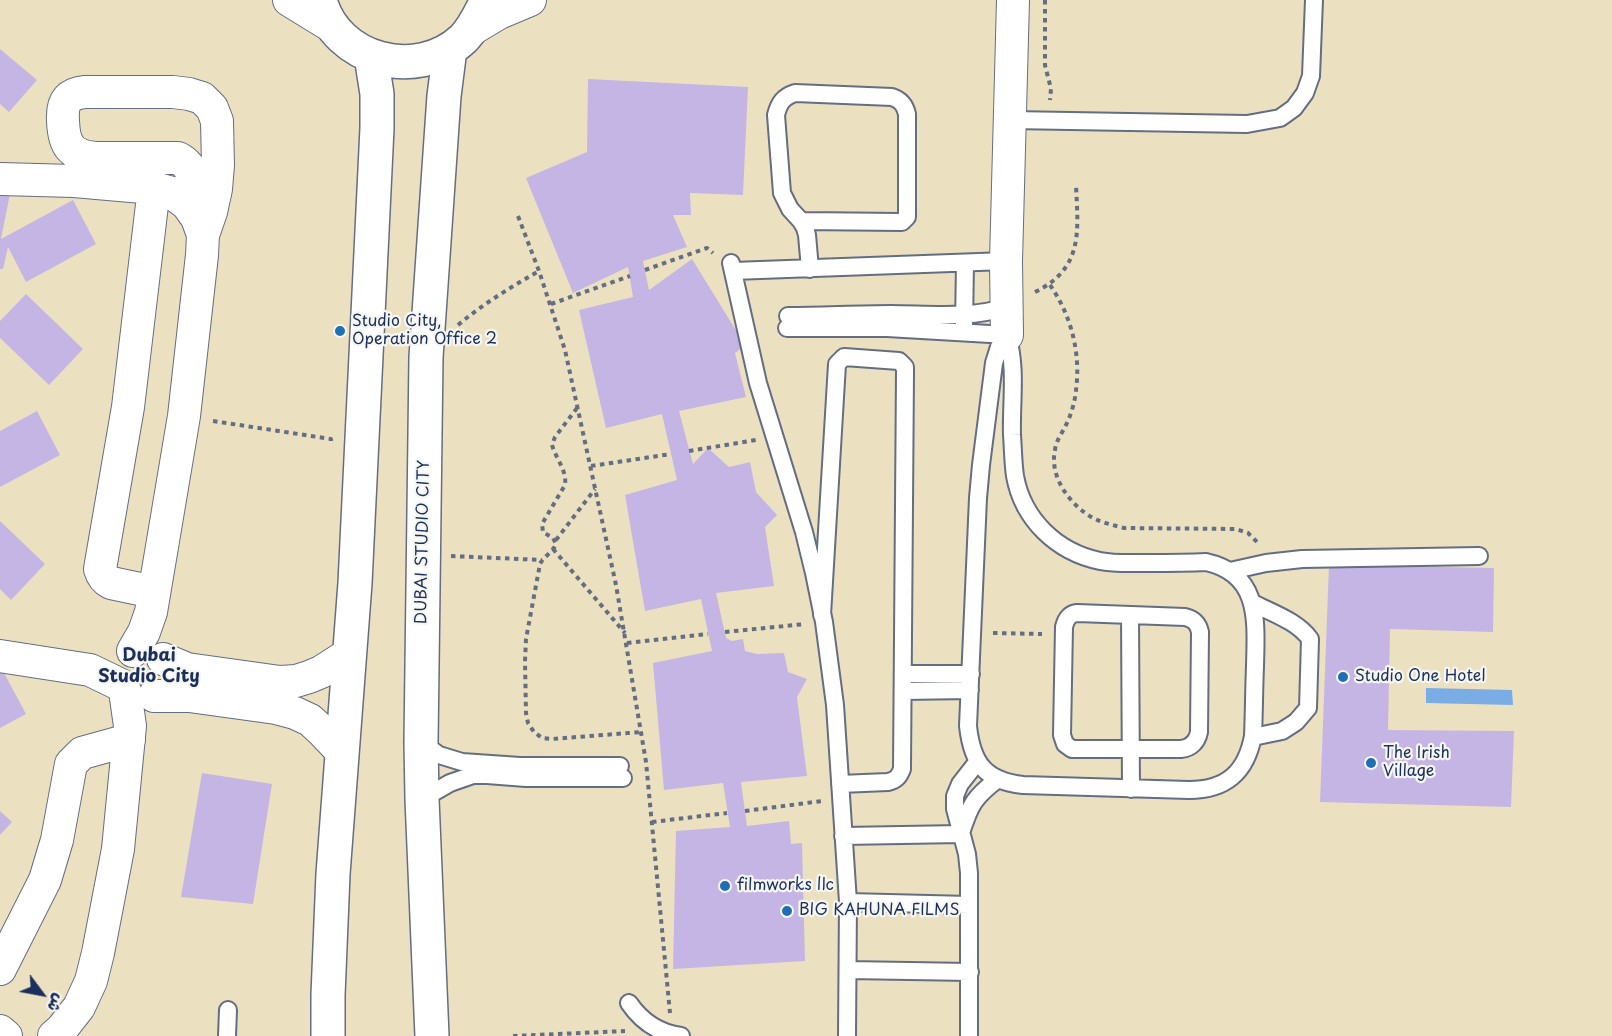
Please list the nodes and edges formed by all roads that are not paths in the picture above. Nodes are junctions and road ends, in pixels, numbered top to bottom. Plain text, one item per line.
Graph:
1 (289, 0) edge
2 (530, 0) edge
3 (1013, 0) edge
4 (1314, 0) edge
5 (326, 13) edge
6 (480, 14) edge
7 (450, 49) junction
8 (371, 56) junction
9 (1011, 120) junction
10 (0, 179) edge
11 (154, 188) junction
12 (187, 204) junction
13 (801, 221) junction
14 (203, 235) junction
15 (1006, 261) junction
16 (965, 263) junction
17 (810, 269) junction
18 (965, 315) junction
19 (1007, 321) junction
20 (963, 332) junction
21 (1479, 556) dead end
22 (1230, 571) junction
23 (153, 602) junction
24 (1253, 603) junction
25 (1130, 615) junction
26 (823, 618) junction
27 (349, 654) junction
28 (0, 656) edge
29 (141, 674) junction
30 (296, 681) junction
31 (903, 682) junction
32 (970, 682) junction
33 (213, 686) junction
34 (295, 713) junction
35 (1253, 737) junction
36 (129, 740) junction
37 (421, 742) junction
38 (1130, 749) junction
39 (342, 752) junction
40 (978, 762) junction
41 (998, 779) junction
42 (1131, 789) junction
43 (841, 791) junction
44 (422, 799) junction
45 (961, 834) junction
46 (843, 836) junction
47 (848, 902) junction
48 (969, 904) junction
49 (0, 969) edge
50 (848, 970) junction
51 (970, 972) junction
52 (629, 1003) dead end
53 (228, 1010) dead end
54 (0, 1031) edge
55 (670, 1034) edge
56 (6, 1036) edge
57 (54, 1036) edge
58 (227, 1036) edge
59 (328, 1036) edge
60 (432, 1036) edge
61 (848, 1036) edge
62 (969, 1036) edge

1 - 5 street
2 - 6 street
3 - 9 street
4 - 9 lane
5 - 8 street
6 - 7 street
7 - 8 street
7 - 37 street, DUBAI STUDIO CITY
8 - 27 street
9 - 15 street
10 - 11 street
11 - 12 street
11 - 23 street
12 - 14 street
12 - 14 street
13 - 13 lane
13 - 17 lane
14 - 23 street
15 - 16 lane
15 - 19 street
16 - 17 lane
16 - 18 lane
17 - 26 lane
18 - 19 lane
18 - 20 lane
18 - 20 lane
19 - 20 lane
19 - 22 lane
19 - 32 lane
21 - 22 lane
22 - 24 lane
23 - 29 street
24 - 35 lane
24 - 35 lane
25 - 38 lane
25 - 38 lane
25 - 38 lane
26 - 31 lane
26 - 43 lane
27 - 30 street
27 - 39 street
28 - 29 street
29 - 33 street
29 - 36 street
30 - 33 street
30 - 34 street
31 - 32 lane
31 - 43 lane
32 - 40 lane
33 - 34 street
34 - 39 street
35 - 42 lane
36 - 49 street
36 - 57 street
37 - 44 street, DUBAI STUDIO CITY
37 - 44 lane
38 - 42 lane
39 - 59 street
40 - 41 lane
40 - 45 lane
41 - 42 lane
41 - 45 lane
43 - 46 lane
44 - 60 street, DUBAI STUDIO CITY
45 - 46 lane
45 - 48 lane
46 - 47 lane
47 - 48 lane
47 - 50 lane
48 - 51 lane
50 - 51 lane
50 - 61 lane
51 - 62 lane
52 - 55 lane
53 - 58 lane
54 - 56 street

